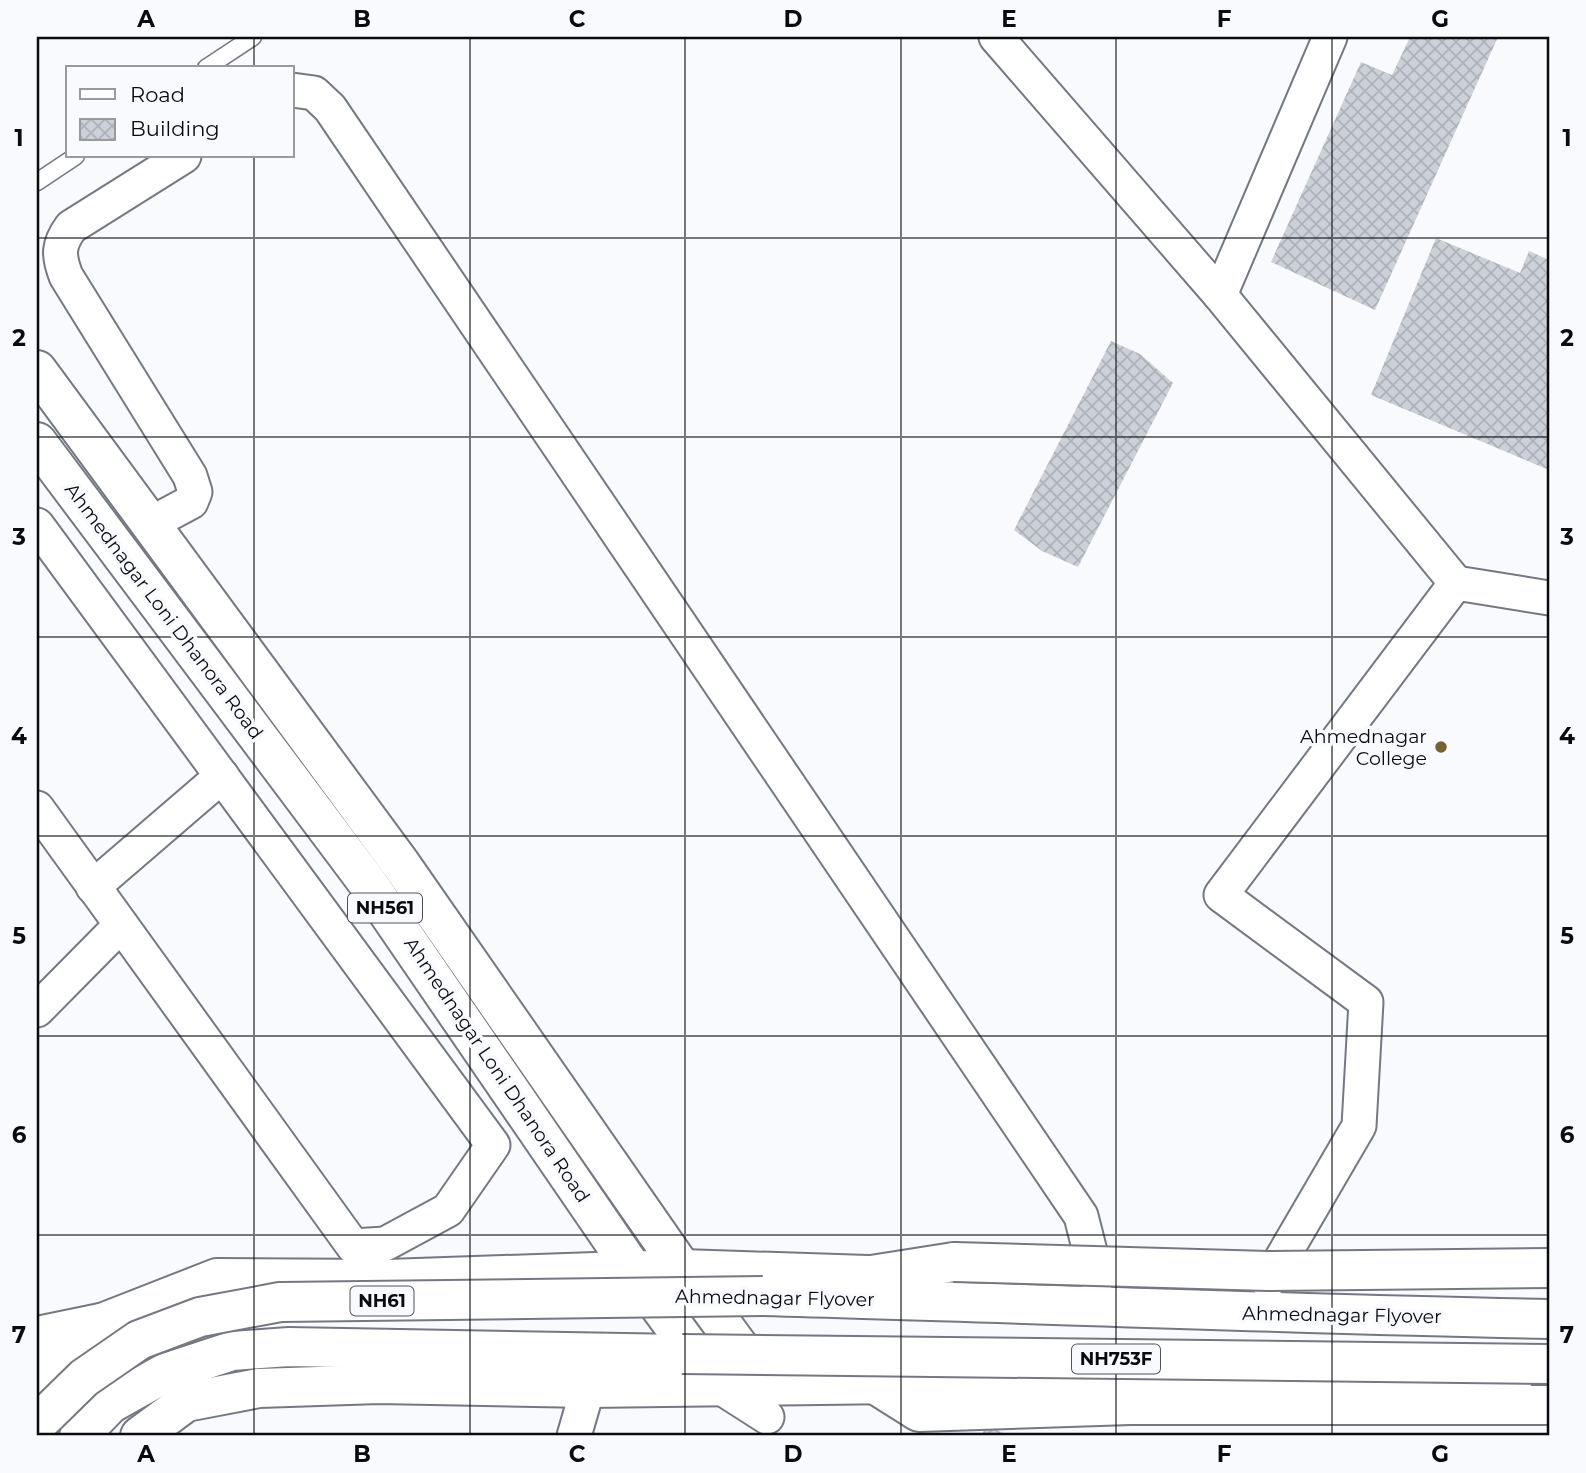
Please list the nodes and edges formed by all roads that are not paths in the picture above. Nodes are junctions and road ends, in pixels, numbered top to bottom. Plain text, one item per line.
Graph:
1 (253, 37) edge
2 (996, 37) edge
3 (1329, 37) edge
4 (209, 66) edge
5 (294, 90) edge
6 (73, 158) edge
7 (181, 158) edge
8 (37, 182) edge
9 (1220, 295) junction
10 (37, 370) edge
11 (37, 442) edge
12 (150, 524) junction
13 (37, 525) edge
14 (1456, 583) junction
15 (1549, 598) edge
16 (222, 776) junction
17 (37, 808) edge
18 (93, 887) junction
19 (121, 925) junction
20 (37, 1010) edge
21 (1549, 1268) edge
22 (682, 1269) junction
23 (634, 1270) junction
24 (865, 1276) junction
25 (1097, 1279) junction
26 (1268, 1282) junction
27 (1549, 1286) edge
28 (1549, 1319) edge
29 (102, 1323) junction
30 (37, 1336) edge
31 (1549, 1364) edge
32 (37, 1378) edge
33 (873, 1383) junction
34 (717, 1385) junction
35 (1549, 1387) edge
36 (588, 1388) junction
37 (1549, 1405) edge
38 (771, 1412) edge
39 (37, 1424) edge
40 (79, 1436) edge
41 (140, 1436) edge
42 (574, 1436) edge

1 - 4 lane
2 - 9 street
3 - 9 street
5 - 25 street
6 - 8 lane
7 - 12 street
9 - 14 street
10 - 12 main road
11 - 23 main road, Ahmednagar Loni Dhanora Road / NH561
12 - 22 main road
13 - 16 street
14 - 15 street
14 - 26 street
16 - 18 street
16 - 19 street
17 - 18 street
18 - 19 street
19 - 20 street
21 - 24 main road, bridge
22 - 23 main road
22 - 24 main road
22 - 38 main road
23 - 29 main road
23 - 34 main road, Ahmednagar Loni Dhanora Road / NH561
24 - 25 main road
25 - 26 main road
26 - 27 main road
28 - 39 main road, Ahmednagar Flyover / NH61, bridge
29 - 30 main road
29 - 32 main road
31 - 40 main road, NH753F, bridge
33 - 35 main road
33 - 37 main road
33 - 38 main road
34 - 36 main road
34 - 38 main road
36 - 41 main road
36 - 42 street

